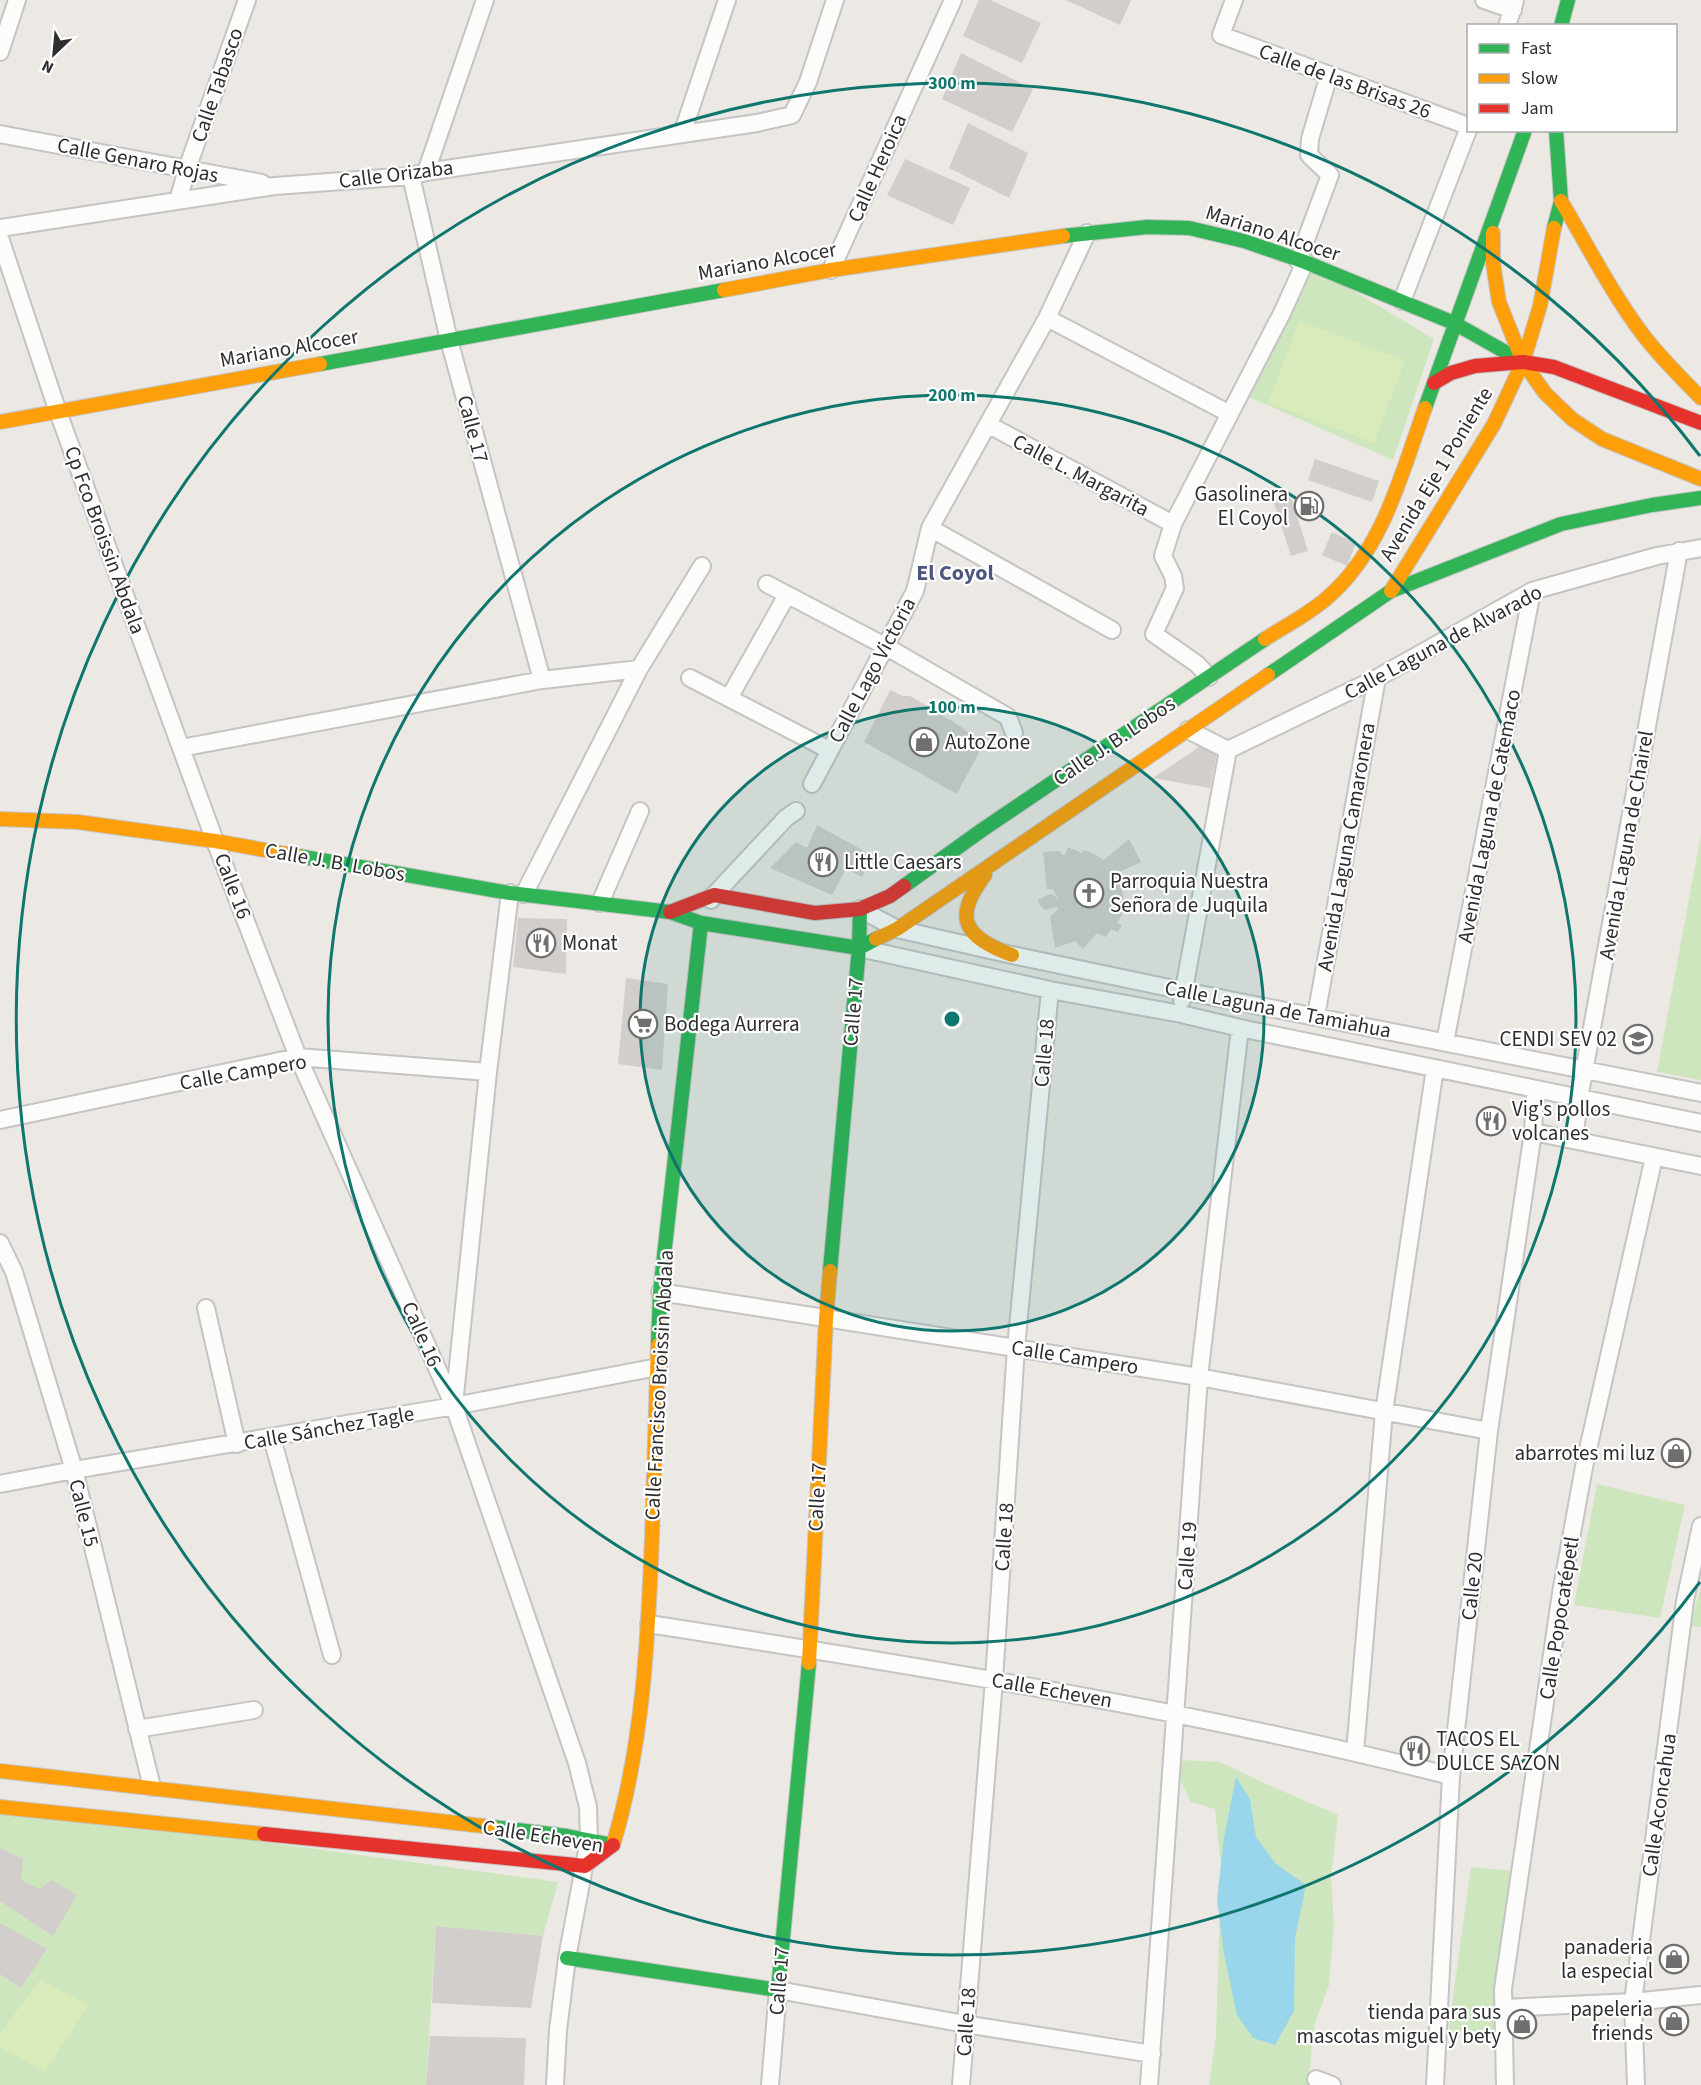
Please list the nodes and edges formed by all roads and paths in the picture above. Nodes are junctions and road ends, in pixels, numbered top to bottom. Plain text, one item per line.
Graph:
1 (17, 0) edge
2 (247, 0) edge
3 (485, 0) edge
4 (727, 0) edge
5 (835, 0) edge
6 (953, 0) edge
7 (1234, 0) edge
8 (1484, 0) edge
9 (1568, 0) edge
10 (1512, 12) edge
11 (1562, 24) edge
12 (0, 52) edge
13 (1329, 75) junction
14 (1467, 128) edge
15 (1467, 131) edge
16 (1524, 132) edge
17 (1556, 132) edge
18 (0, 134) edge
19 (682, 134) junction
20 (187, 169) junction
21 (419, 174) junction
22 (275, 186) junction
23 (178, 201) junction
24 (1560, 201) junction
25 (1493, 216) junction
26 (0, 228) edge
27 (1087, 233) junction
28 (0, 238) edge
29 (1301, 261) junction
30 (831, 270) junction
31 (1402, 301) junction
32 (1047, 318) junction
33 (1454, 323) junction
34 (449, 340) junction
35 (1522, 362) junction
36 (1434, 384) junction
37 (1701, 398) edge
38 (58, 412) junction
39 (1230, 414) junction
40 (0, 422) edge
41 (1701, 423) edge
42 (989, 425) junction
43 (1701, 479) edge
44 (1701, 498) edge
45 (1173, 524) junction
46 (930, 528) junction
47 (1701, 548) edge
48 (1679, 551) junction
49 (702, 566) dead end
50 (767, 585) dead end
51 (1391, 591) junction
52 (1532, 591) junction
53 (787, 595) junction
54 (1112, 630) dead end
55 (885, 646) junction
56 (639, 669) junction
57 (1209, 677) junction
58 (690, 678) dead end
59 (1377, 678) junction
60 (542, 680) junction
61 (729, 699) junction
62 (1188, 730) junction
63 (1014, 733) dead end
64 (182, 748) junction
65 (829, 750) junction
66 (1228, 750) junction
67 (812, 784) dead end
68 (640, 811) dead end
69 (796, 812) dead end
70 (0, 819) edge
71 (215, 841) junction
72 (1001, 858) junction
73 (517, 894) junction
74 (714, 894) junction
75 (600, 903) junction
76 (860, 909) junction
77 (670, 912) junction
78 (701, 923) junction
79 (897, 929) junction
80 (859, 948) junction
81 (1012, 955) junction
82 (1050, 990) junction
83 (1184, 991) junction
84 (1181, 1014) junction
85 (1316, 1016) junction
86 (1240, 1028) junction
87 (1445, 1042) junction
88 (298, 1057) junction
89 (1435, 1068) junction
90 (1586, 1069) junction
91 (488, 1072) junction
92 (1535, 1089) junction
93 (1701, 1093) edge
94 (1579, 1099) junction
95 (0, 1120) edge
96 (1701, 1124) edge
97 (1533, 1132) junction
98 (1574, 1140) junction
99 (1654, 1157) junction
100 (1701, 1166) edge
101 (0, 1243) edge
102 (660, 1293) junction
103 (206, 1308) dead end
104 (826, 1319) junction
105 (1016, 1348) junction
106 (658, 1366) junction
107 (1199, 1377) junction
108 (454, 1406) junction
109 (1384, 1412) junction
110 (1489, 1431) junction
111 (272, 1437) junction
112 (237, 1444) junction
113 (74, 1470) junction
114 (0, 1484) edge
115 (1701, 1526) edge
116 (649, 1624) junction
117 (810, 1649) junction
118 (332, 1655) dead end
119 (994, 1680) junction
120 (254, 1710) dead end
121 (1175, 1713) junction
122 (137, 1729) junction
123 (1354, 1752) junction
124 (0, 1771) edge
125 (1451, 1776) junction
126 (152, 1787) junction
127 (0, 1807) edge
128 (375, 1828) junction
129 (589, 1840) junction
130 (613, 1845) junction
131 (585, 1866) junction
132 (567, 1958) junction
133 (778, 1990) junction
134 (1701, 1995) edge
135 (1633, 2002) junction
136 (1503, 2008) junction
137 (965, 2024) junction
138 (1152, 2054) junction
139 (1316, 2079) dead end
140 (555, 2085) edge
141 (770, 2085) edge
142 (961, 2085) edge
143 (1149, 2085) edge
144 (1332, 2085) edge
145 (1435, 2085) edge
146 (1505, 2085) edge
147 (1636, 2085) edge

1 - 12 street
2 - 20 street, Calle Tabasco
3 - 21 street
4 - 19 street
5 - 19 street, Calle Orizaba
6 - 30 street, Calle Heroica
7 - 13 street, Calle de las Brisas 26
8 - 10 street
9 - 11 main road
13 - 14 street, Calle de las Brisas 26
13 - 29 street
15 - 31 street
16 - 25 main road
17 - 24 main road, Avenida Eje 1 Poniente
18 - 20 street, Calle Genaro Rojas
19 - 21 street, Calle Orizaba
20 - 22 street, Calle Genaro Rojas
20 - 23 street, Calle Tabasco
21 - 22 street, Calle Orizaba
21 - 34 street, Calle 17
22 - 23 street, Calle Orizaba
23 - 26 street, Calle Orizaba
24 - 35 main road, Avenida Eje 1 Poniente
24 - 37 main road
25 - 33 main road
25 - 35 main road
27 - 29 main road, Mariano Alcocer
27 - 30 main road, Mariano Alcocer
27 - 32 street, Calle Lago Victoria
28 - 38 street, Cp Fco Broissin Abdala
29 - 31 main road, Mariano Alcocer
29 - 39 street
30 - 34 main road, Mariano Alcocer
31 - 33 main road, Mariano Alcocer
32 - 39 street
32 - 42 street, Calle Lago Victoria
33 - 35 main road, Mariano Alcocer
33 - 36 main road
34 - 38 main road, Mariano Alcocer
34 - 60 street, Calle 17
35 - 36 main road
35 - 41 main road
35 - 43 main road
35 - 51 main road, Avenida Eje 1 Poniente
36 - 57 main road, Calle J. B. Lobos
38 - 40 main road, Mariano Alcocer
38 - 64 street, Cp Fco Broissin Abdala
39 - 45 street
42 - 45 street, Calle L. Margarita
42 - 46 street, Calle Lago Victoria
44 - 51 main road
45 - 57 street
46 - 54 street
46 - 55 street, Calle Lago Victoria
47 - 48 street, Calle Laguna de Alvarado
48 - 52 street, Calle Laguna de Alvarado
48 - 90 street, Avenida Laguna de Chairel
49 - 56 street
50 - 53 street
51 - 62 main road, Calle J. B. Lobos
52 - 59 street, Calle Laguna de Alvarado
52 - 87 street, Avenida Laguna de Catemaco
53 - 55 street
53 - 61 street
55 - 63 street
55 - 65 street, Calle Lago Victoria
56 - 60 street
56 - 73 street
57 - 76 main road, Calle J. B. Lobos
58 - 61 street
59 - 66 street, Calle Laguna de Alvarado
59 - 85 street, Avenida Laguna Camaronera
60 - 64 street
61 - 65 street
62 - 66 street
62 - 72 main road, Calle J. B. Lobos
64 - 71 street, Cp Fco Broissin Abdala
65 - 67 street, Calle Lago Victoria
66 - 83 street
68 - 75 street
69 - 74 street
70 - 71 main road, Calle J. B. Lobos
71 - 73 main road, Calle J. B. Lobos
71 - 88 street, Calle 16
72 - 79 main road, Calle J. B. Lobos
72 - 81 main road
73 - 75 main road, Calle J. B. Lobos
73 - 91 street
74 - 76 main road, Calle J. B. Lobos
74 - 77 main road, Calle J. B. Lobos
74 - 78 street
75 - 77 main road, Calle J. B. Lobos
76 - 79 street, Calle Laguna de Tamiahua
76 - 80 main road, Calle 17
77 - 78 main road, Calle J. B. Lobos
78 - 80 main road, Calle J. B. Lobos
78 - 102 main road, Calle Francisco Broissin Abdala
79 - 80 main road, Calle J. B. Lobos
79 - 81 street, Calle Laguna de Tamiahua
80 - 82 street, Calle Laguna de Tamiahua
80 - 104 main road, Calle 17
81 - 83 street, Calle Laguna de Tamiahua
82 - 84 street, Calle Laguna de Tamiahua
82 - 105 street, Calle 18
83 - 84 street
83 - 85 street, Calle Laguna de Tamiahua
84 - 86 street, Calle Laguna de Tamiahua
85 - 87 street, Calle Laguna de Tamiahua
86 - 89 street, Calle Laguna de Tamiahua
86 - 107 street, Calle 19
87 - 90 street, Calle Laguna de Tamiahua
88 - 91 street, Calle Campero
88 - 95 street, Calle Campero
88 - 108 street, Calle 16
89 - 92 street, Calle Laguna de Tamiahua
89 - 109 street
90 - 93 street, Calle Laguna de Tamiahua
90 - 94 street, Avenida Laguna de Chairel
91 - 108 street
92 - 94 street, Calle Laguna de Tamiahua
92 - 97 street, Calle 20
94 - 96 street, Calle Laguna de Tamiahua
94 - 98 street, Avenida Laguna de Chairel
97 - 98 street
97 - 110 street, Calle 20
98 - 99 street
99 - 100 street
99 - 136 street, Calle Popocatépetl
101 - 113 street, Calle 15
102 - 104 street, Calle Campero
102 - 106 main road, Calle Francisco Broissin Abdala
103 - 112 street
104 - 105 street, Calle Campero
104 - 117 main road, Calle 17
105 - 107 street, Calle Campero
105 - 119 street, Calle 18
106 - 108 street, Calle Sánchez Tagle
106 - 116 main road, Calle Francisco Broissin Abdala
107 - 109 street, Calle Campero
107 - 121 street, Calle 19
108 - 111 street, Calle Sánchez Tagle
108 - 129 street, Calle 16
109 - 110 street, Calle Campero
109 - 123 street
110 - 125 street, Calle 20
111 - 112 street, Calle Sánchez Tagle
111 - 118 street
112 - 113 street, Calle Sánchez Tagle
113 - 114 street, Calle Sánchez Tagle
113 - 122 street, Calle 15
115 - 135 street, Calle Aconcahua
116 - 117 street, Calle Echeven
116 - 130 main road, Calle Francisco Broissin Abdala
117 - 119 street, Calle Echeven
117 - 133 main road, Calle 17
119 - 121 street, Calle Echeven
119 - 137 street, Calle 18
120 - 122 street
121 - 123 street, Calle Echeven
121 - 138 street, Calle 19
122 - 126 street, Calle 15
123 - 125 street, Calle Echeven
124 - 126 main road, Calle Echeven
125 - 145 street, Calle 20
126 - 128 main road, Calle Echeven
127 - 128 main road, Calle Echeven
128 - 129 main road, Calle Echeven
128 - 131 main road, Calle Echeven
129 - 130 main road, Calle Echeven
129 - 131 street
130 - 131 main road, Calle Echeven
131 - 132 street
132 - 133 main road
132 - 140 street
133 - 137 street
133 - 141 street, Calle 17
134 - 135 street
135 - 136 street
135 - 147 street, Calle Aconcahua
136 - 146 street, Calle Popocatépetl
137 - 138 street
137 - 142 street, Calle 18
138 - 143 street, Calle 19
139 - 144 street

